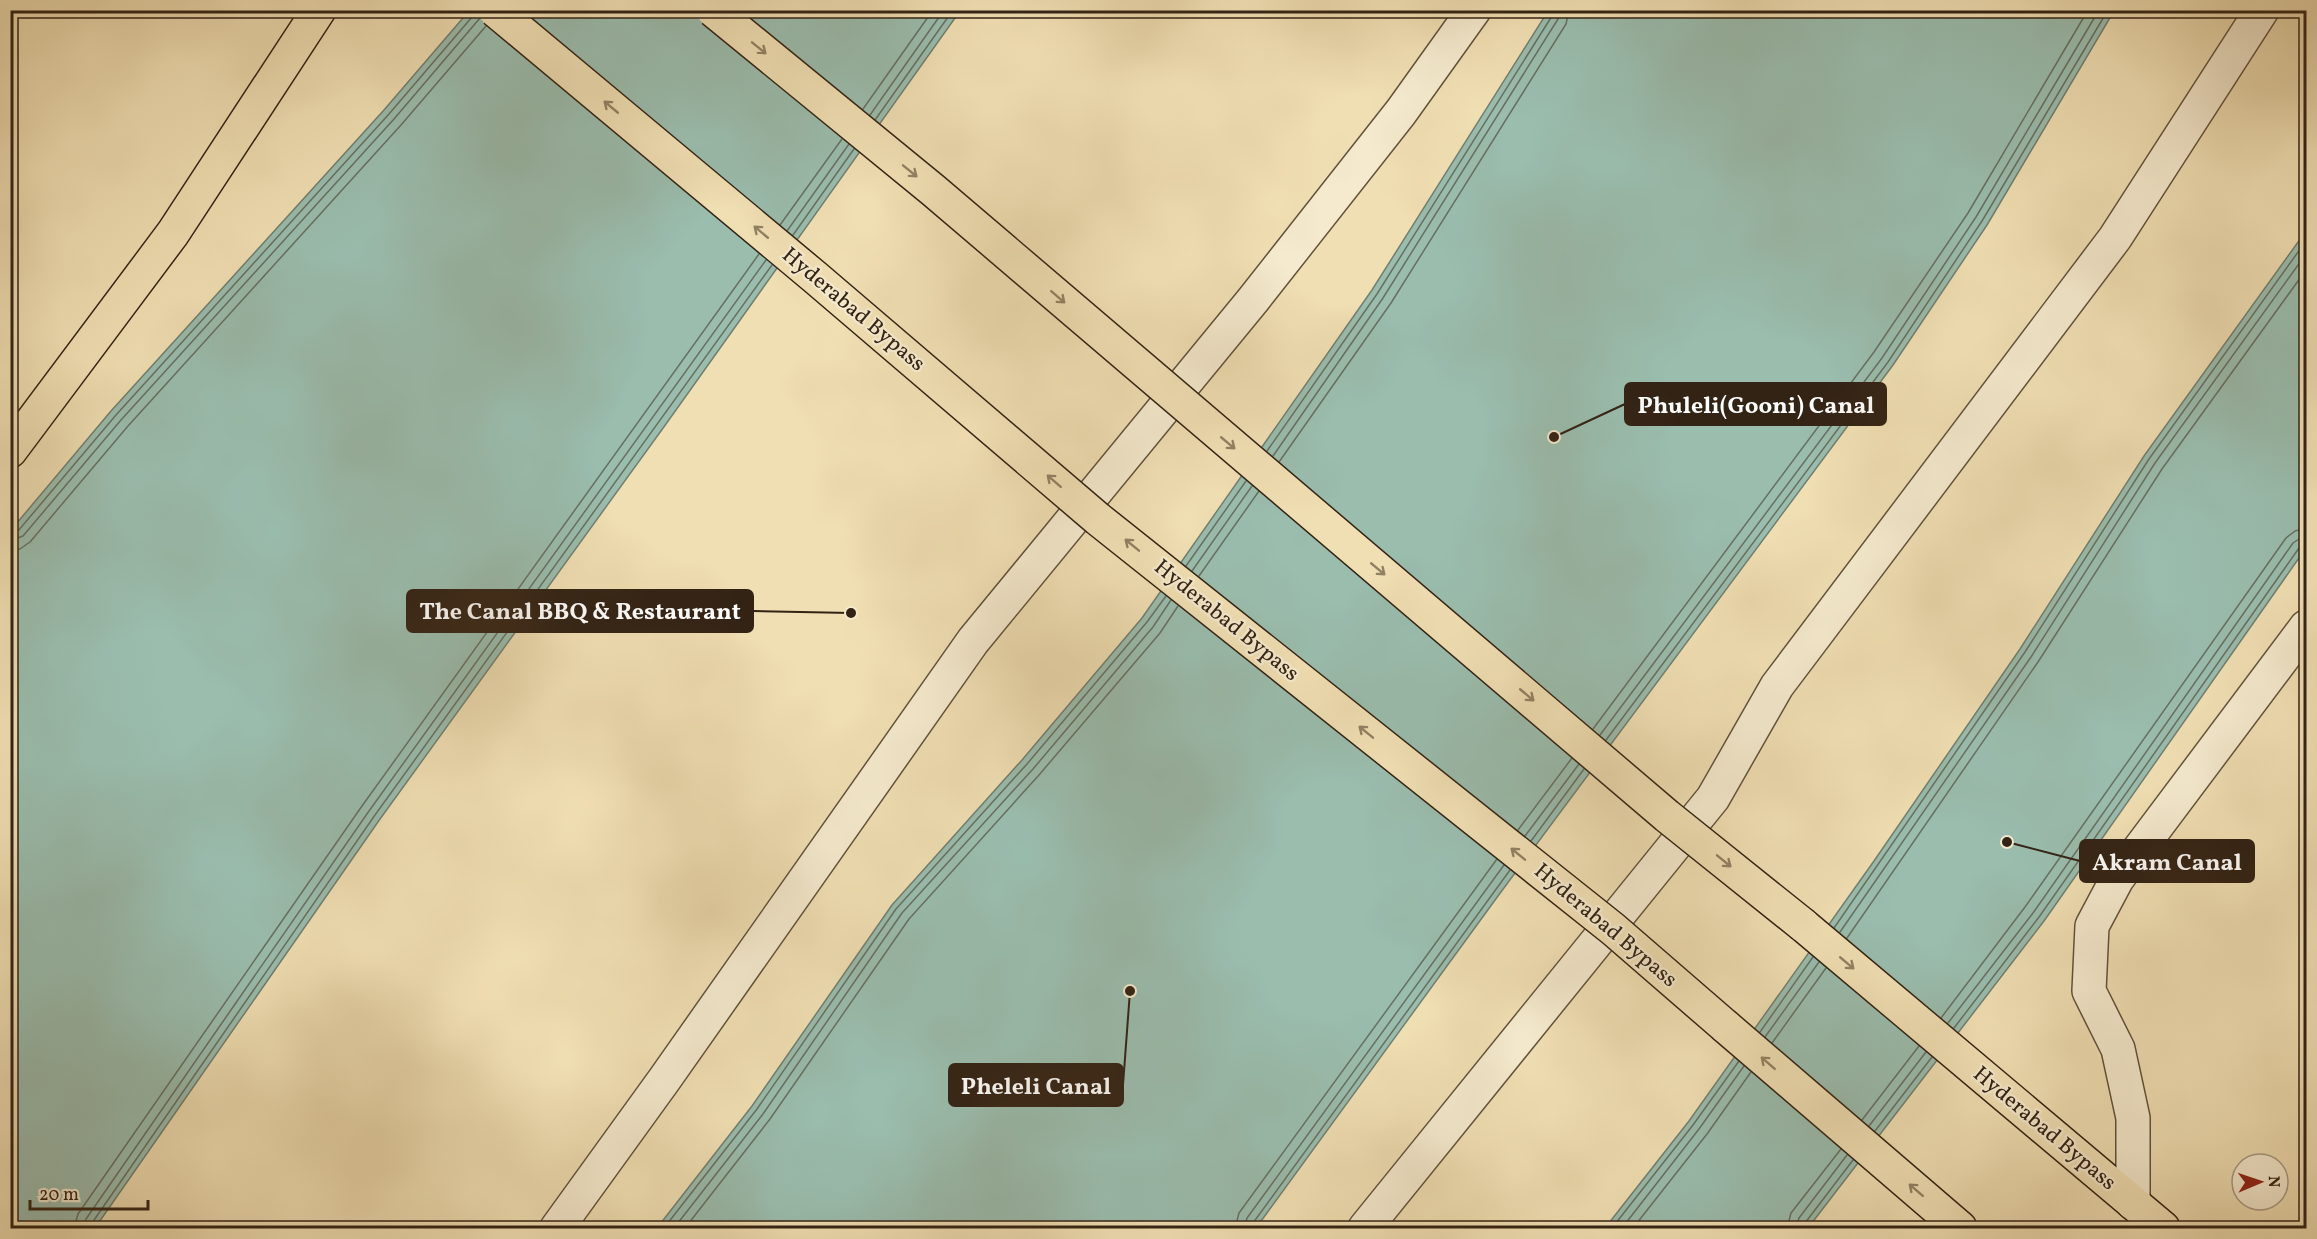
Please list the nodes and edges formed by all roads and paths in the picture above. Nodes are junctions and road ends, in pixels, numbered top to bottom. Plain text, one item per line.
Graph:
1 (319, 10) edge
2 (495, 10) edge
3 (713, 10) edge
4 (1474, 10) edge
5 (2262, 10) edge
6 (10, 451) edge
7 (2307, 627) edge
8 (2133, 1203) junction
9 (557, 1228) edge
10 (1365, 1228) edge
11 (1960, 1228) edge
12 (2163, 1228) edge

1 - 6 main road
11 -> 2 main road, Hyderabad Bypass, bridge
3 -> 8 main road, Hyderabad Bypass, bridge
4 - 9 street
5 - 10 street
7 - 8 street
8 - 12 main road, Hyderabad Bypass

